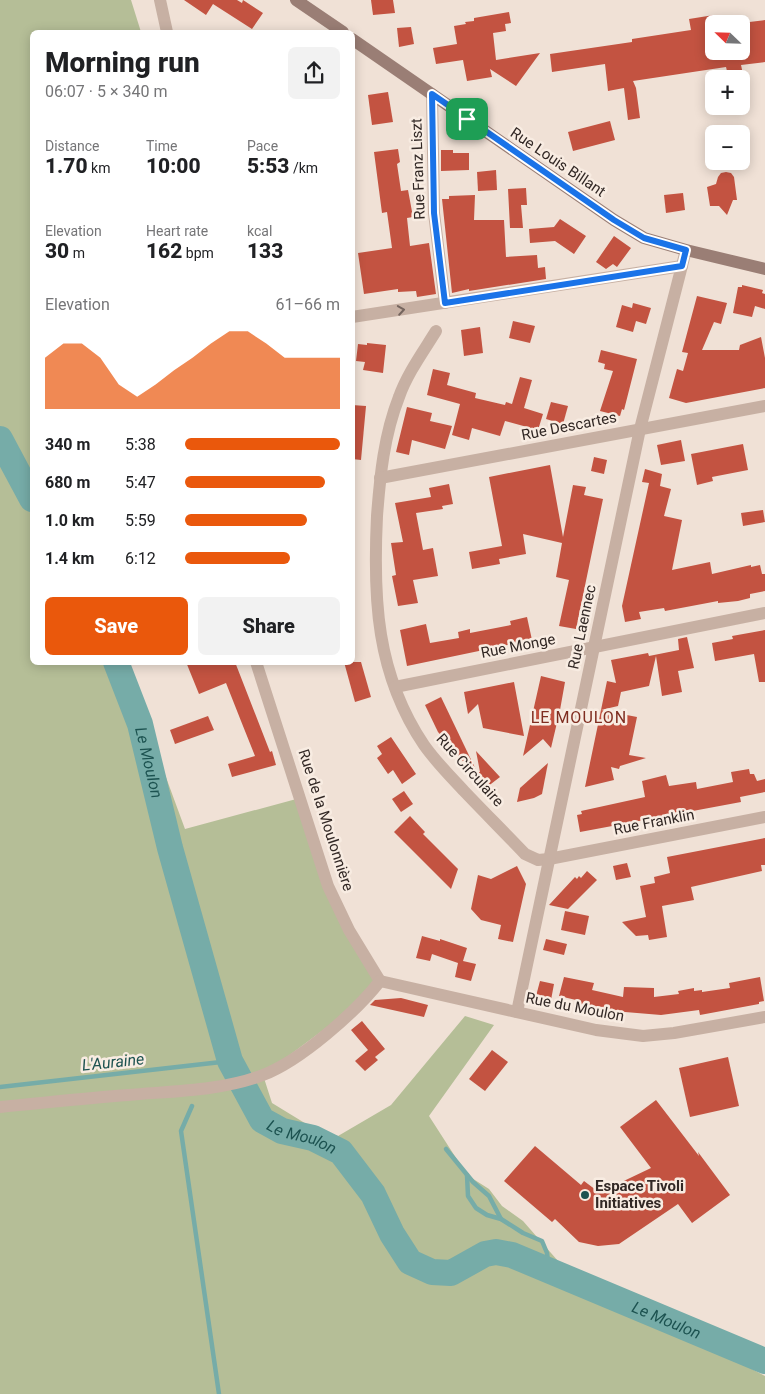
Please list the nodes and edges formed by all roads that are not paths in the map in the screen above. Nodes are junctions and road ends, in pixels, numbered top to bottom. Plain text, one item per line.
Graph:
1 (160, 0) edge
2 (296, 0) edge
3 (167, 30) edge
4 (340, 30) edge
5 (355, 41) edge
6 (432, 94) junction
7 (686, 250) junction
8 (682, 266) junction
9 (765, 270) edge
10 (445, 303) junction
11 (355, 317) edge
12 (436, 331) dead end
13 (765, 406) edge
14 (640, 429) junction
15 (380, 478) junction
16 (765, 613) edge
17 (595, 646) junction
18 (257, 665) edge
19 (395, 687) junction
20 (765, 817) edge
21 (550, 859) junction
22 (380, 981) junction
23 (517, 1012) junction
24 (765, 1017) edge
25 (0, 1107) edge

1 - 3 street
2 - 4 street
5 - 6 street, Rue Louis Billant
6 - 7 street, Rue Louis Billant
6 - 10 street, Rue Franz Liszt
7 - 8 street, Rue Laennec
7 - 9 street, Rue Louis Billant
8 - 10 street
8 - 14 street, Rue Laennec
11 -> 10 street
12 - 15 street, Rue Circulaire
13 - 14 street, Rue Descartes
14 - 15 street, Rue Descartes
14 - 17 street, Rue Laennec
15 - 19 street, Rue Circulaire
16 - 17 street, Rue Monge
17 - 19 street, Rue Monge
17 - 21 street, Rue Laennec
18 - 22 street, Rue de la Moulonnière
19 - 21 street, Rue Circulaire
20 - 21 street, Rue Franklin
21 - 23 street, Rue Laennec
22 - 23 street, Rue du Moulon
22 - 25 street
23 - 24 street, Rue du Moulon

